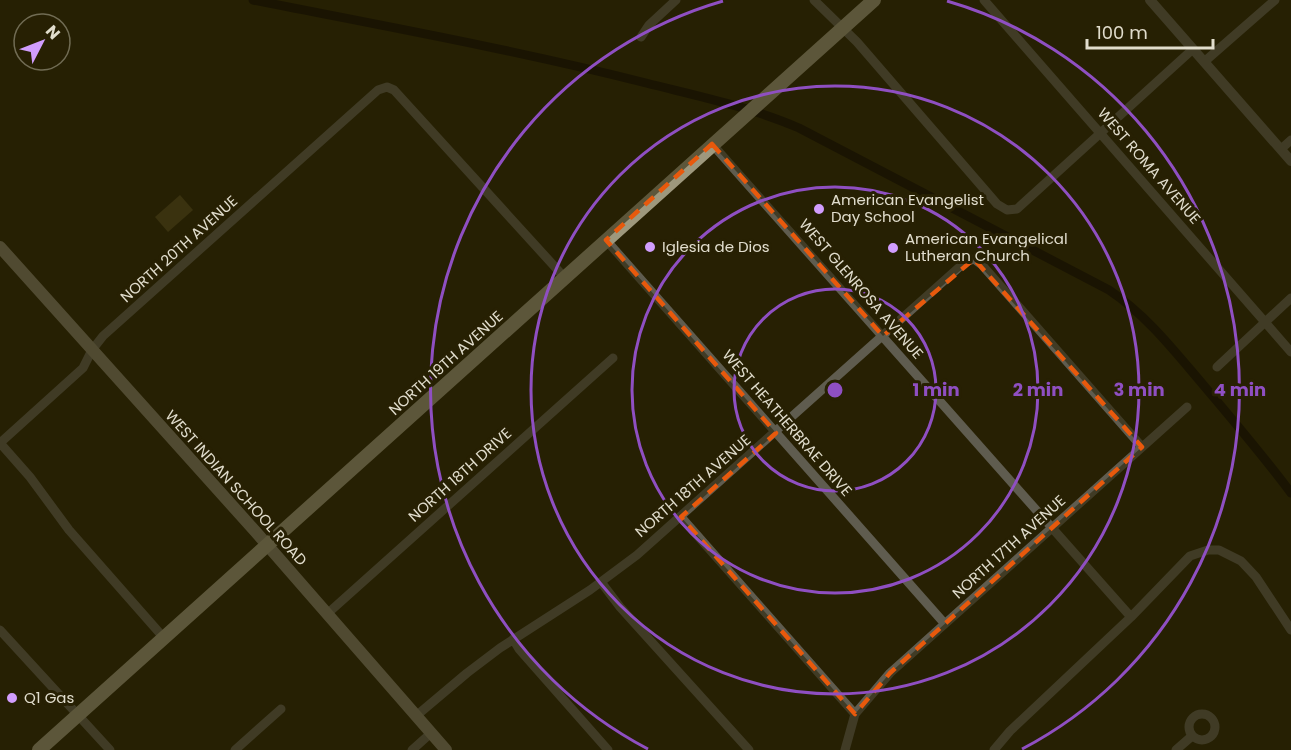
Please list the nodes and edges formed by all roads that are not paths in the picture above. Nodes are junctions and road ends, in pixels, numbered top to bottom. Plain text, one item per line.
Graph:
1 (676, 0) edge
2 (814, 0) edge
3 (874, 0) edge
4 (984, 0) edge
5 (1150, 0) edge
6 (1275, 0) edge
7 (842, 28) junction
8 (641, 37) dead end
9 (1193, 50) junction
10 (1204, 62) junction
11 (1101, 133) junction
12 (1291, 140) edge
13 (712, 144) junction
14 (1281, 149) junction
15 (1291, 161) edge
16 (606, 240) junction
17 (0, 247) edge
18 (565, 278) junction
19 (1291, 298) edge
20 (1265, 322) junction
21 (883, 336) junction
22 (93, 350) junction
23 (1291, 352) edge
24 (613, 358) dead end
25 (1217, 367) dead end
26 (1187, 406) dead end
27 (776, 433) junction
28 (0, 443) edge
29 (1142, 447) junction
30 (681, 517) junction
31 (1053, 529) junction
32 (268, 545) junction
33 (601, 582) junction
34 (327, 614) junction
35 (1131, 617) junction
36 (945, 624) junction
37 (0, 630) edge
38 (1291, 630) edge
39 (164, 638) junction
40 (513, 639) junction
41 (280, 709) dead end
42 (855, 714) junction
43 (78, 715) junction
44 (416, 716) junction
45 (431, 733) junction
46 (1192, 736) dead end
47 (39, 750) edge
48 (110, 750) edge
49 (235, 750) edge
50 (412, 750) edge
51 (446, 750) edge
52 (608, 750) edge
53 (749, 750) edge
54 (845, 750) edge
55 (994, 750) edge
56 (1176, 750) edge

1 - 8 street
2 - 7 street
3 - 7 main road, NORTH 19TH AVENUE
4 - 11 street, WEST ROMA AVENUE
5 - 9 street
6 - 10 street
7 - 11 street
7 - 13 main road, NORTH 19TH AVENUE
9 - 10 street
9 - 11 street
10 - 14 street
11 - 20 street, WEST ROMA AVENUE
12 - 14 street
13 - 16 main road, NORTH 19TH AVENUE
13 - 21 street, WEST GLENROSA AVENUE
14 - 15 street
16 - 18 main road, NORTH 19TH AVENUE
16 - 27 street, WEST HEATHERBRAE DRIVE
17 - 22 main road, WEST INDIAN SCHOOL ROAD
18 - 22 street, NORTH 20TH AVENUE
18 - 32 main road, NORTH 19TH AVENUE
19 - 20 street
20 - 23 street, WEST ROMA AVENUE
20 - 25 street
21 - 27 street, NORTH 18TH AVENUE
21 - 29 street, NORTH 18TH AVENUE
21 - 31 street, WEST GLENROSA AVENUE
22 - 28 street, NORTH 20TH AVENUE
22 - 32 main road, WEST INDIAN SCHOOL ROAD
24 - 34 street, NORTH 18TH DRIVE
26 - 29 street, NORTH 17TH AVENUE
27 - 30 street, NORTH 18TH AVENUE
27 - 36 street, WEST HEATHERBRAE DRIVE
28 - 39 street
29 - 31 street, NORTH 17TH AVENUE
30 - 33 street, NORTH 18TH AVENUE
30 - 42 street
31 - 35 street, WEST GLENROSA AVENUE
31 - 36 street, NORTH 17TH AVENUE
32 - 34 main road, WEST INDIAN SCHOOL ROAD
32 - 39 main road, NORTH 19TH AVENUE
33 - 40 street, NORTH 18TH AVENUE
33 - 53 street
34 - 44 main road, WEST INDIAN SCHOOL ROAD
35 - 38 street
35 - 55 street
36 - 42 street, NORTH 17TH AVENUE
37 - 43 street
39 - 43 main road, NORTH 19TH AVENUE
40 - 44 street, NORTH 18TH AVENUE
40 - 52 street
41 - 49 street
42 - 54 street
43 - 47 main road, NORTH 19TH AVENUE
43 - 48 street
44 - 45 main road, WEST INDIAN SCHOOL ROAD
45 - 50 street
45 - 51 main road, WEST INDIAN SCHOOL ROAD
46 - 56 street

